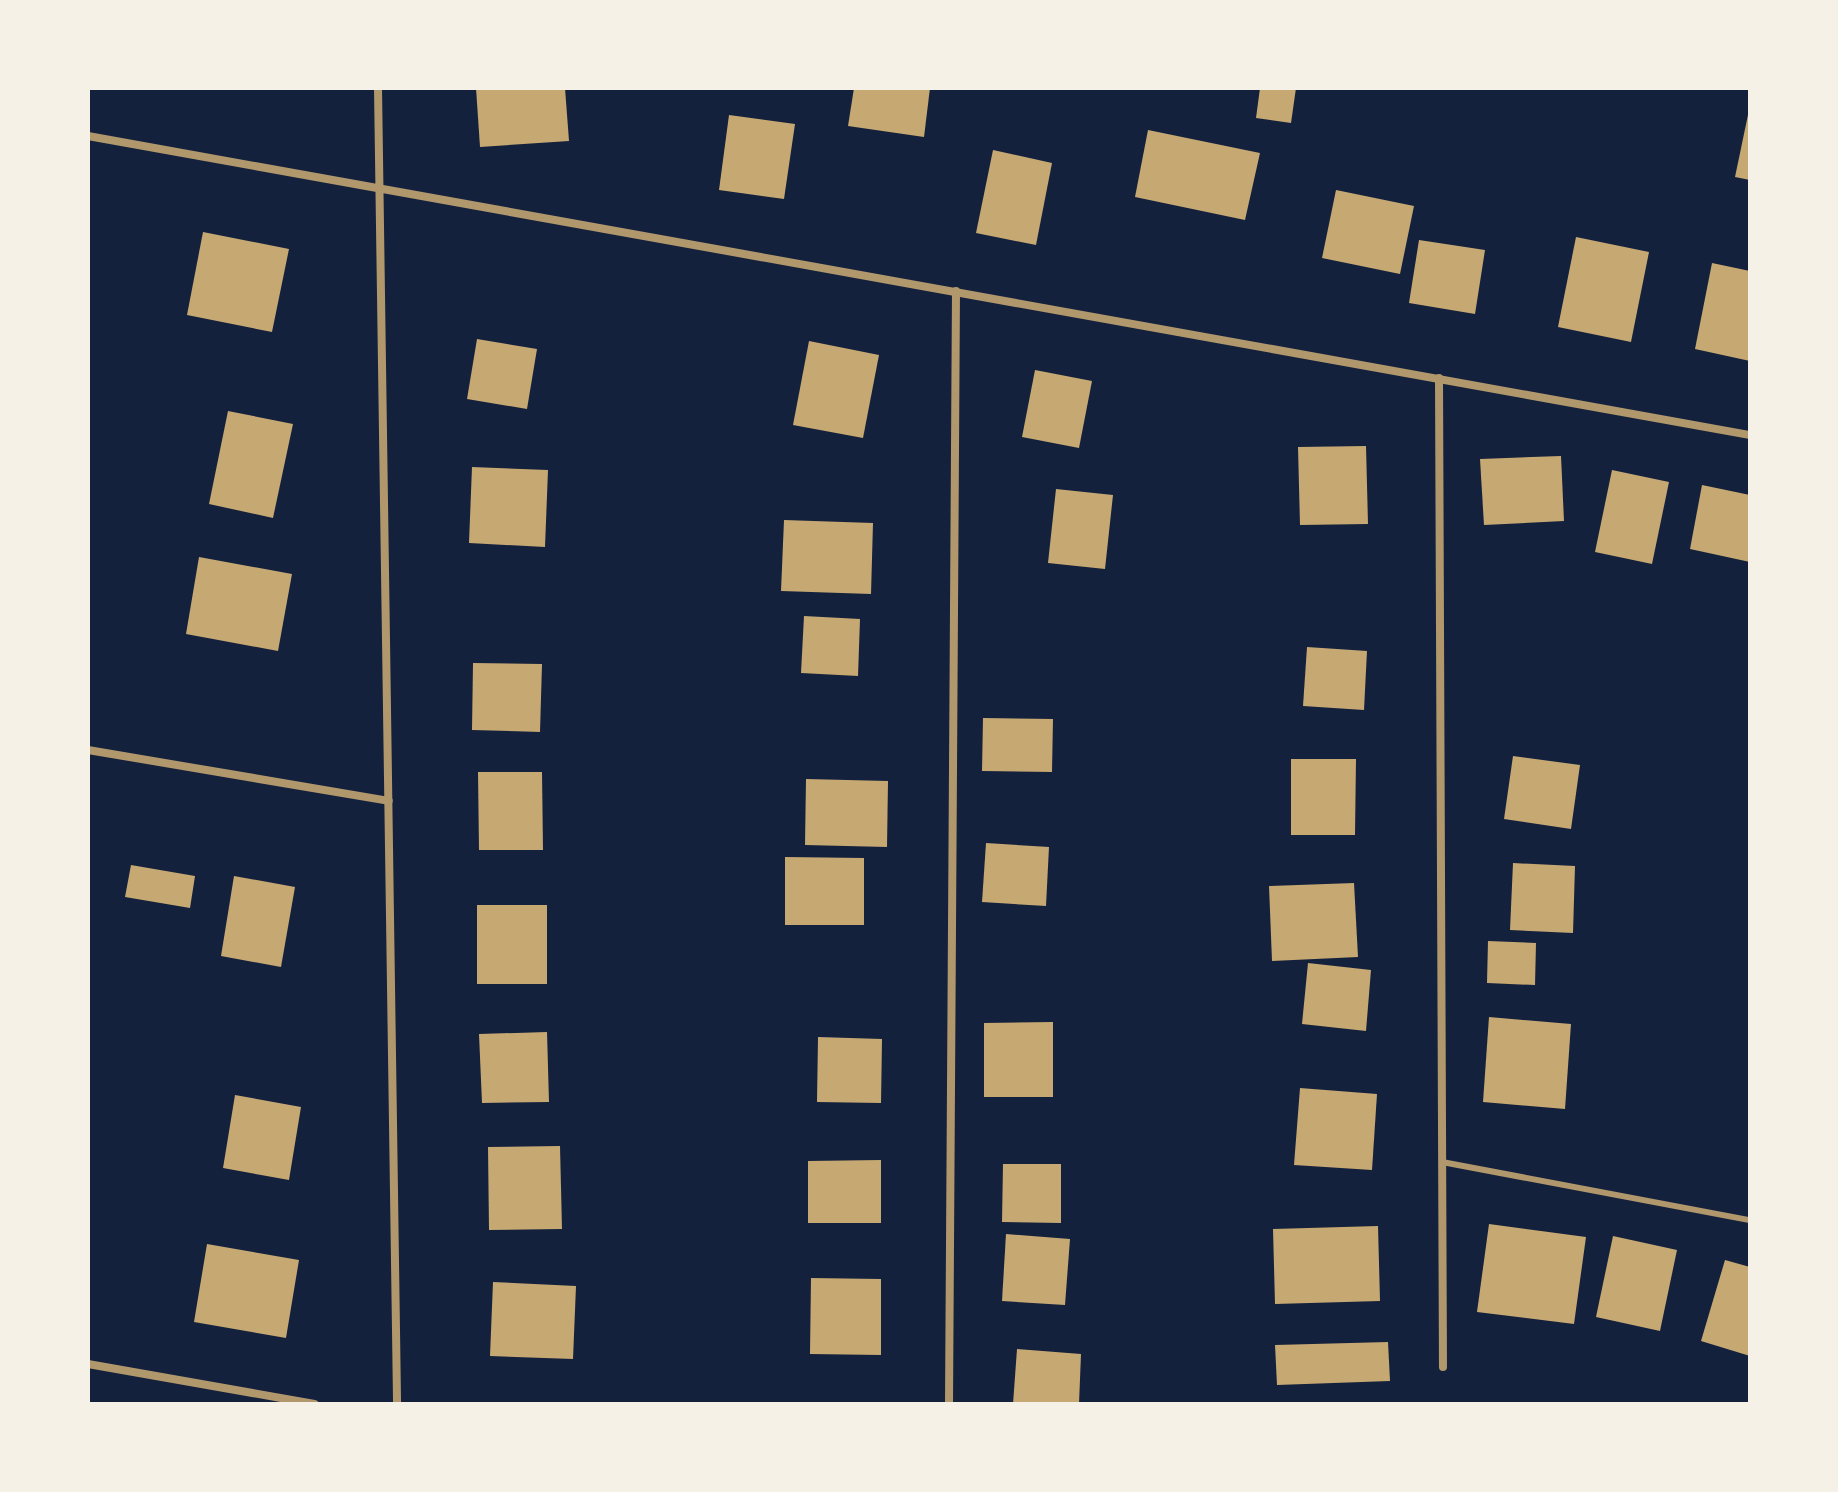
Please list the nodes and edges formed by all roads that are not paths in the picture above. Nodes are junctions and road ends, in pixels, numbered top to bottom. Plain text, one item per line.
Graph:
1 (378, 88) edge
2 (88, 136) edge
3 (381, 187) junction
4 (956, 291) junction
5 (1439, 378) junction
6 (1750, 435) edge
7 (88, 750) edge
8 (389, 801) junction
9 (1442, 1162) junction
10 (1750, 1220) edge
11 (88, 1364) edge
12 (1443, 1367) dead end
13 (314, 1404) edge
14 (397, 1404) edge
15 (949, 1404) edge

1 - 3 street
2 - 3 street
3 - 4 street
3 - 8 street
4 - 5 street
4 - 15 street
5 - 6 street
5 - 9 street
7 - 8 street
8 - 14 street
9 - 10 lane
9 - 12 street
11 - 13 street

